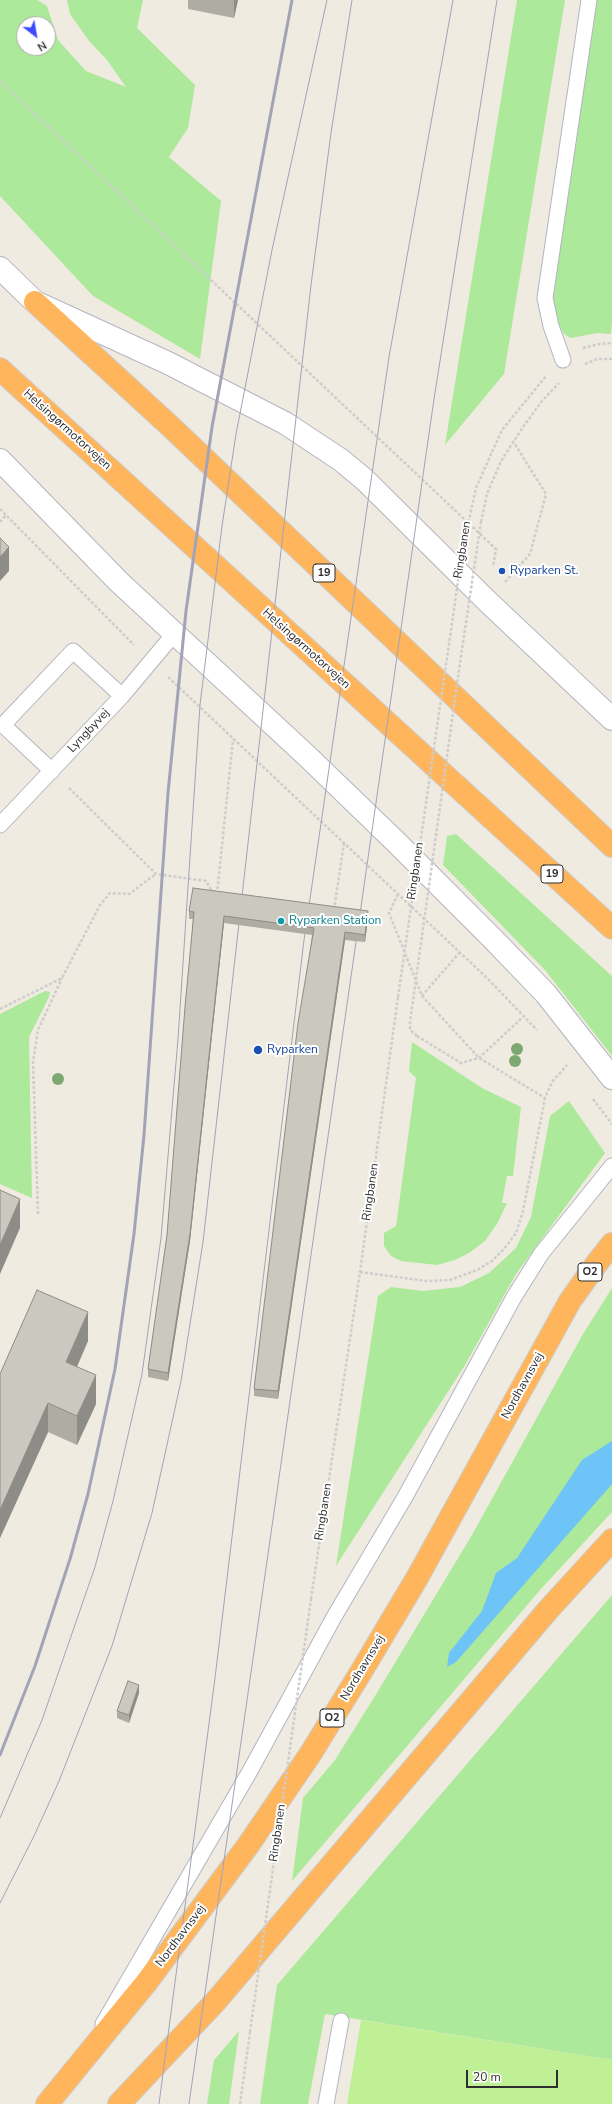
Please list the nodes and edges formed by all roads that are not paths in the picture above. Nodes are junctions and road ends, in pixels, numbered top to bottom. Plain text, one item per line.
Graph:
1 (589, 0) edge
2 (2, 268) edge
3 (35, 302) junction
4 (563, 360) road end
5 (0, 369) edge
6 (0, 460) edge
7 (174, 634) junction
8 (122, 696) junction
9 (612, 719) edge
10 (52, 770) junction
11 (0, 825) edge
12 (612, 846) edge
13 (612, 928) edge
14 (612, 1078) edge
15 (612, 1166) edge
16 (612, 1244) edge
17 (612, 1540) edge
18 (341, 2021) dead end
19 (75, 2070) junction
20 (47, 2104) edge
21 (120, 2104) edge
22 (326, 2104) edge

1 - 4 lane
2 - 3 street
3 - 9 street
3 - 12 highway, 19
5 - 13 highway, Helsingørmotorvejen / 19
6 - 7 street
7 - 8 lane, Lyngbyvej
7 - 14 street
8 - 10 lane, Lyngbyvej
8 - 10 lane
10 - 11 lane, Lyngbyvej
15 - 19 lane
16 - 19 highway, Nordhavnsvej / O2
17 - 21 highway
18 - 22 lane
19 - 20 highway, Nordhavnsvej / O2

